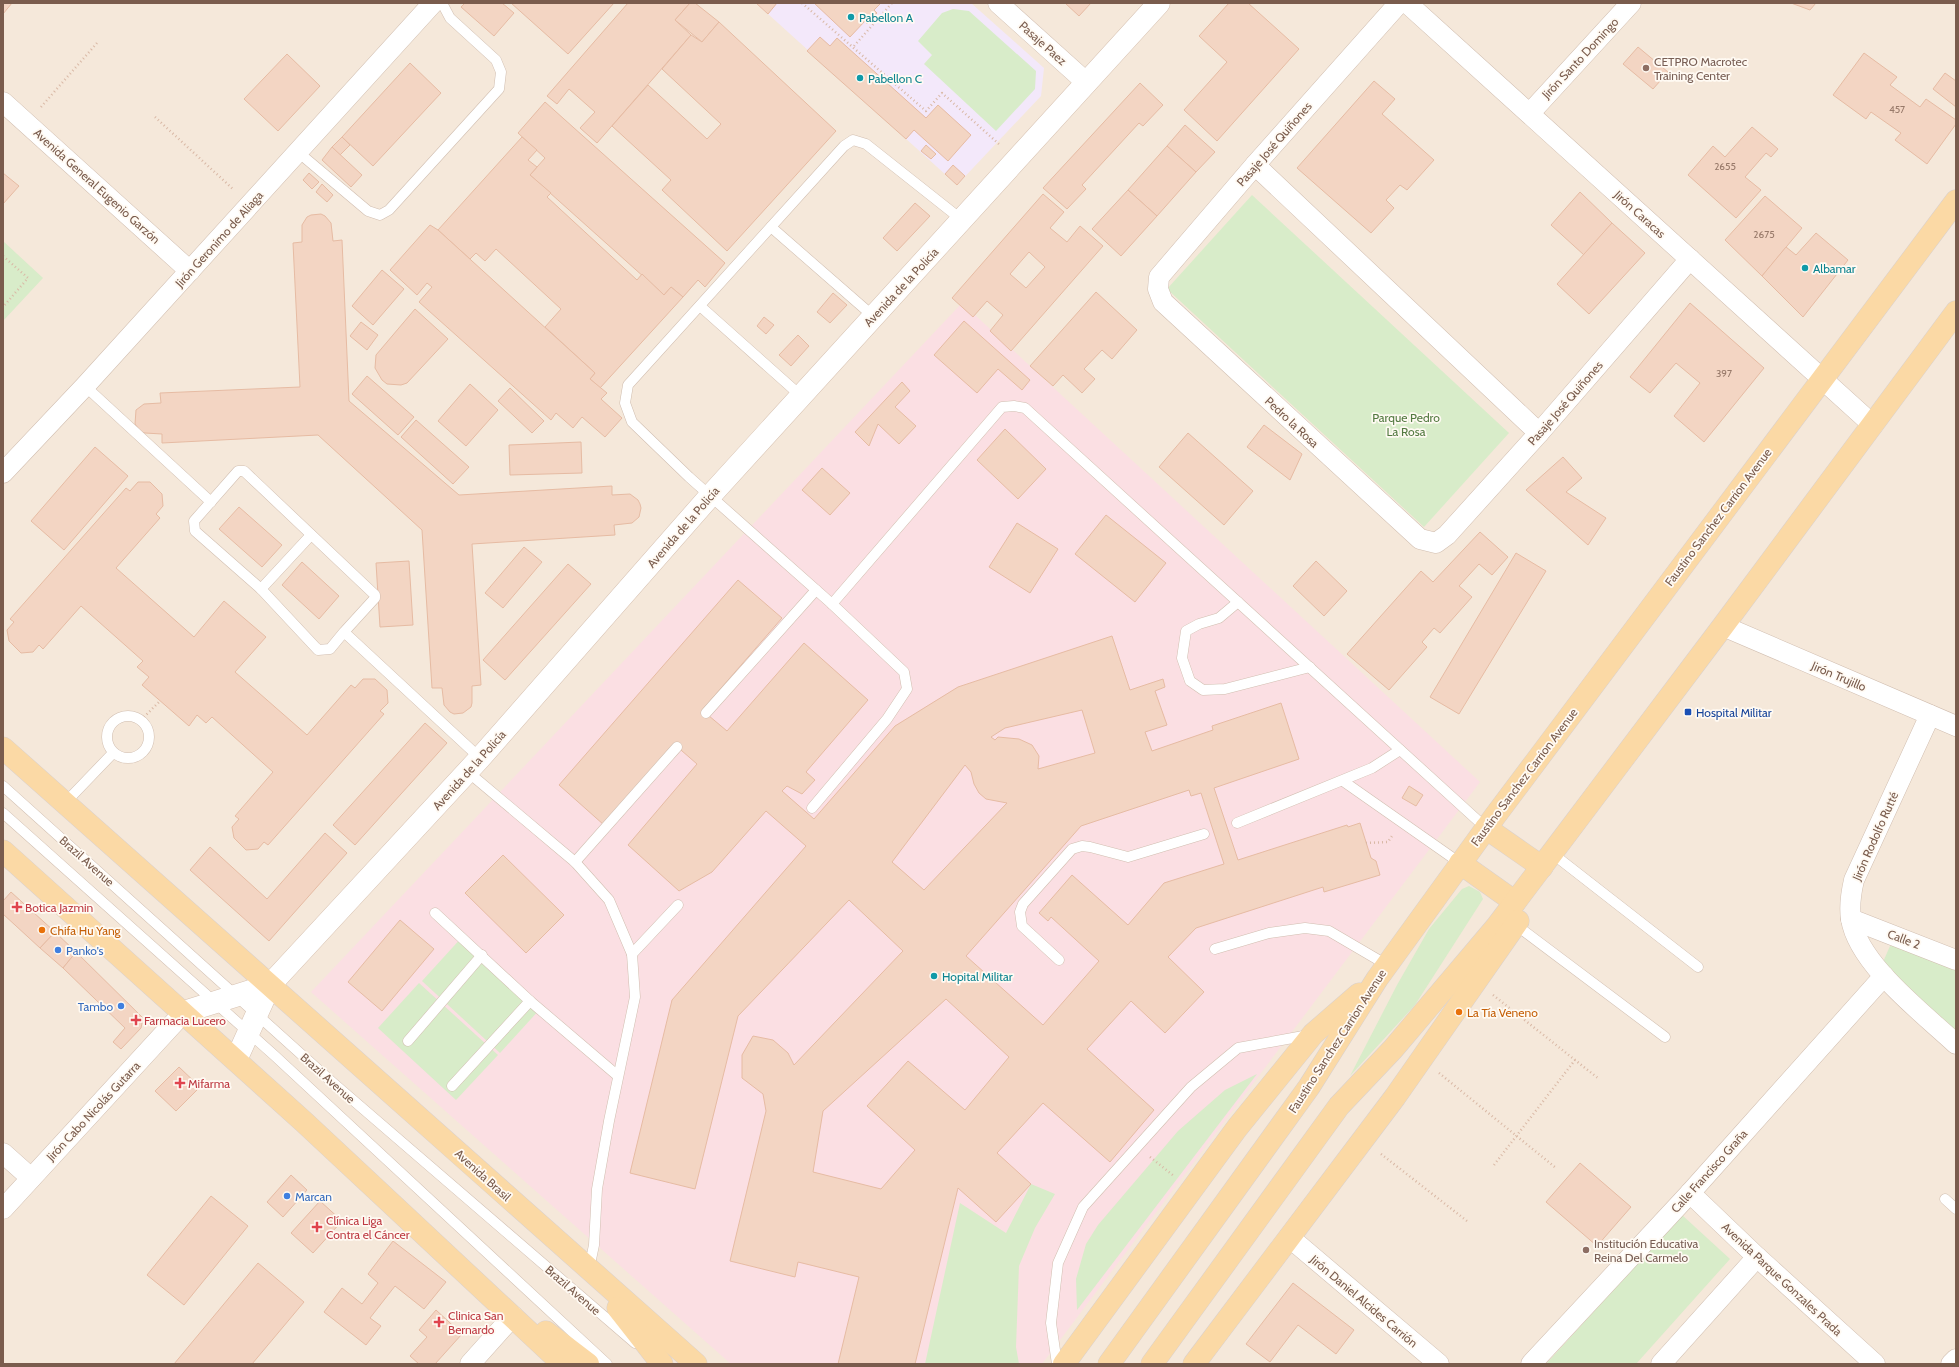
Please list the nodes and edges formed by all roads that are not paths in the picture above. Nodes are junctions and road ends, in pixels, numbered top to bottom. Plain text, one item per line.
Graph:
1 (433, 3) edge
2 (442, 3) edge
3 (998, 3) edge
4 (1159, 3) edge
5 (1399, 3) edge
6 (1407, 3) edge
7 (1631, 3) edge
8 (1087, 83) junction
9 (3, 102) edge
10 (1530, 113) junction
11 (298, 152) junction
12 (1255, 165) junction
13 (1956, 201) edge
14 (962, 220) junction
15 (771, 226) junction
16 (1690, 259) junction
17 (190, 271) junction
18 (1158, 289) joint
19 (700, 306) junction
20 (1956, 312) edge
21 (874, 316) junction
22 (1821, 378) junction
23 (85, 386) junction
24 (801, 396) junction
25 (1873, 425) junction
26 (1539, 433) junction
27 (3, 473) edge
28 (710, 496) junction
29 (211, 502) junction
30 (311, 535) junction
31 (1436, 543) joint
32 (261, 589) junction
33 (816, 590) junction
34 (1238, 602) junction
35 (832, 604) junction
36 (1723, 626) junction
37 (344, 632) junction
38 (1310, 667) junction
39 (706, 713) dead end
40 (1930, 715) junction
41 (1956, 726) edge
42 (677, 746) dead end
43 (3, 748) edge
44 (1400, 750) junction
45 (113, 753) junction
46 (474, 765) junction
47 (1343, 781) junction
48 (3, 786) edge
49 (65, 803) junction
50 (812, 808) dead end
51 (3, 814) edge
52 (1238, 823) dead end
53 (1486, 828) junction
54 (1204, 834) dead end
55 (3, 851) edge
56 (1547, 860) junction
57 (575, 862) junction
58 (1460, 863) junction
59 (1515, 902) junction
60 (678, 905) dead end
61 (435, 913) dead end
62 (1851, 919) junction
63 (1516, 925) junction
64 (1215, 949) dead end
65 (632, 954) junction
66 (482, 955) junction
67 (1059, 960) dead end
68 (1956, 960) edge
69 (1698, 967) dead end
70 (1382, 972) junction
71 (1884, 976) junction
72 (270, 985) junction
73 (234, 996) junction
74 (213, 1002) junction
75 (530, 1002) junction
76 (184, 1012) junction
77 (252, 1024) junction
78 (1313, 1034) junction
79 (1665, 1037) dead end
80 (408, 1041) dead end
81 (1956, 1044) edge
82 (236, 1060) junction
83 (618, 1076) junction
84 (452, 1086) dead end
85 (3, 1153) edge
86 (31, 1178) junction
87 (1690, 1193) junction
88 (1945, 1199) dead end
89 (3, 1209) edge
90 (1956, 1209) edge
91 (1289, 1237) junction
92 (1757, 1257) junction
93 (585, 1265) junction
94 (513, 1316) junction
95 (1956, 1359) edge
96 (470, 1364) edge
97 (563, 1364) edge
98 (588, 1364) edge
99 (607, 1364) edge
100 (660, 1364) edge
101 (696, 1364) edge
102 (1057, 1364) edge
103 (1064, 1364) edge
104 (1109, 1364) edge
105 (1152, 1364) edge
106 (1194, 1364) edge
107 (1439, 1364) edge
108 (1531, 1364) edge
109 (1661, 1364) edge
110 (1875, 1364) edge
111 (1952, 1364) edge

1 - 11 street, Jirón Geronimo de Aliaga
2 - 11 lane
3 - 8 street, Pasaje Paez
4 - 8 street, Avenida de la Policía
5 - 12 street, Pasaje José Quiñones
6 - 10 street, Jirón Caracas
7 - 10 street, Jirón Santo Domingo
8 - 14 street, Avenida de la Policía
9 - 17 street, Avenida General Eugenio Garzón
10 - 16 street, Jirón Caracas
11 - 17 street, Jirón Geronimo de Aliaga
12 - 18 street, Pasaje José Quiñones
12 - 26 street
13 - 22 main road, Faustino Sanchez Carrion Avenue
14 - 15 lane
14 - 21 street, Avenida de la Policía
15 - 19 lane
15 - 21 lane
16 - 22 street, Jirón Caracas
16 - 26 street, Pasaje José Quiñones
17 - 23 street, Jirón Geronimo de Aliaga
18 - 31 street, Pedro la Rosa
19 - 24 lane
19 - 28 lane
20 - 25 main road
21 - 24 street, Avenida de la Policía
22 - 25 street, Jirón Caracas
22 - 53 main road, Faustino Sanchez Carrion Avenue
23 - 27 street, Jirón Geronimo de Aliaga
23 - 29 lane
24 - 28 street, Avenida de la Policía
25 - 36 main road
26 - 31 street, Pasaje José Quiñones
28 - 33 lane
28 - 46 street, Avenida de la Policía
29 - 30 lane
29 - 32 lane
30 - 32 lane
30 - 37 lane
32 - 37 lane
33 - 35 lane
33 - 39 lane
34 - 35 lane
34 - 38 lane
34 - 38 lane
35 - 50 lane
36 - 40 street, Jirón Trujillo
36 - 56 main road
37 - 46 lane
38 - 44 lane
40 - 41 street, Jirón Trujillo
40 - 62 street, Jirón Rodolfo Rutté
42 - 57 lane
43 - 49 main road
44 - 47 lane
44 - 53 lane
45 - 45 lane
45 - 49 lane
46 - 57 lane
46 - 72 street, Avenida de la Policía
47 - 52 lane
47 - 58 lane
48 - 73 lane, Brazil Avenue
49 - 72 main road
51 - 74 lane, Brazil Avenue
53 - 56 main road
53 - 58 main road, Faustino Sanchez Carrion Avenue
54 - 67 lane
55 - 76 main road
56 - 59 main road
56 - 63 main road
56 - 69 lane
57 - 65 lane
58 - 59 main road
58 - 70 main road, Faustino Sanchez Carrion Avenue
59 - 105 main road
60 - 65 lane
61 - 66 lane
62 - 68 street, Calle 2
62 - 71 street, Jirón Rodolfo Rutté
63 - 79 lane
63 - 91 main road
64 - 70 lane
65 - 83 lane
66 - 75 lane
66 - 80 lane
70 - 78 main road
70 - 104 main road, Faustino Sanchez Carrion Avenue
71 - 81 street, Jirón Rodolfo Rutté
71 - 87 street, Calle Francisco Graña
72 - 73 street
72 - 77 street
72 - 93 main road, Avenida Brasil
73 - 74 street
73 - 77 lane, Brazil Avenue
74 - 76 street
74 - 77 lane
75 - 83 lane
75 - 84 lane
76 - 82 main road
76 - 86 street, Jirón Cabo Nicolás Gutarra
77 - 82 street
77 - 99 lane
77 - 100 lane, Brazil Avenue
78 - 102 lane
78 - 103 main road
82 - 94 main road
83 - 93 lane
85 - 86 street
86 - 89 street, Jirón Cabo Nicolás Gutarra
87 - 92 street, Avenida Parque Gonzales Prada
87 - 108 street, Calle Francisco Graña
88 - 90 lane
91 - 106 main road
91 - 107 street, Jirón Daniel Alcides Carrión
92 - 109 street
92 - 110 street, Avenida Parque Gonzales Prada
93 - 100 main road
93 - 101 main road, Avenida Brasil
94 - 96 street
94 - 97 main road
94 - 98 main road
95 - 111 street

